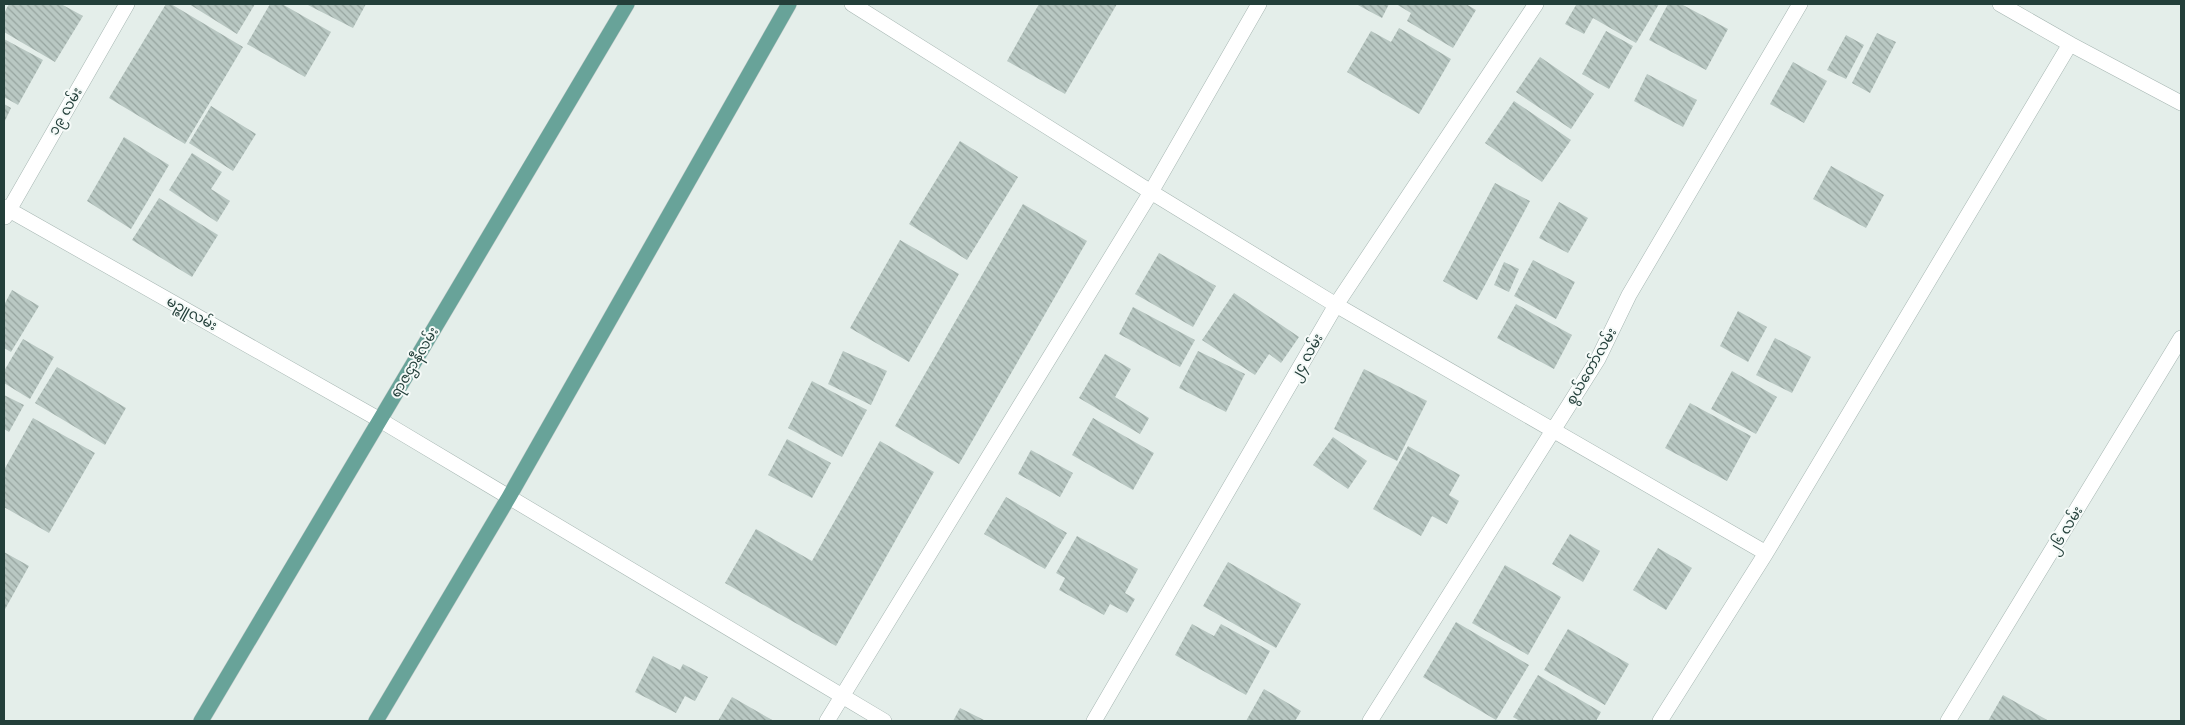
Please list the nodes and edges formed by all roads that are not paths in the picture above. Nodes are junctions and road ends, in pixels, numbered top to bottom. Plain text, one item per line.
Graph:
1 (127, 4) edge
2 (627, 4) edge
3 (789, 4) edge
4 (852, 4) edge
5 (1258, 4) edge
6 (1536, 4) edge
7 (1800, 4) edge
8 (2000, 4) edge
9 (2070, 44) junction
10 (2181, 103) edge
11 (1151, 192) junction
12 (5, 212) edge
13 (1336, 305) junction
14 (2181, 338) edge
15 (380, 420) junction
16 (1552, 431) junction
17 (509, 497) junction
18 (1766, 553) junction
19 (842, 696) junction
20 (201, 721) edge
21 (376, 721) edge
22 (827, 721) edge
23 (884, 721) edge
24 (1094, 721) edge
25 (1370, 721) edge
26 (1660, 721) edge
27 (1948, 721) edge

1 - 12 street, ၁၉ လမ်း
2 - 15 main road, ရာဇဌာနီလမ်း
3 - 17 main road
4 - 11 street
5 - 11 street
6 - 13 street, ၂၄ လမ်း
7 - 16 street, စွယ်တော်လမ်း
8 - 9 street
9 - 10 street
9 - 18 street
11 - 13 street
11 - 19 street
12 - 15 street, မဉ္ဇူလမ်း
13 - 16 street
13 - 24 street, ၂၄ လမ်း
14 - 27 street, ၂၆ လမ်း
15 - 17 street, မဉ္ဇူလမ်း
15 - 20 main road, ရာဇဌာနီလမ်း
16 - 18 street
16 - 25 street, စွယ်တော်လမ်း
17 - 19 street, မဉ္ဇူလမ်း
17 - 21 main road
18 - 26 street
19 - 22 street
19 - 23 street, မဉ္ဇူလမ်း

